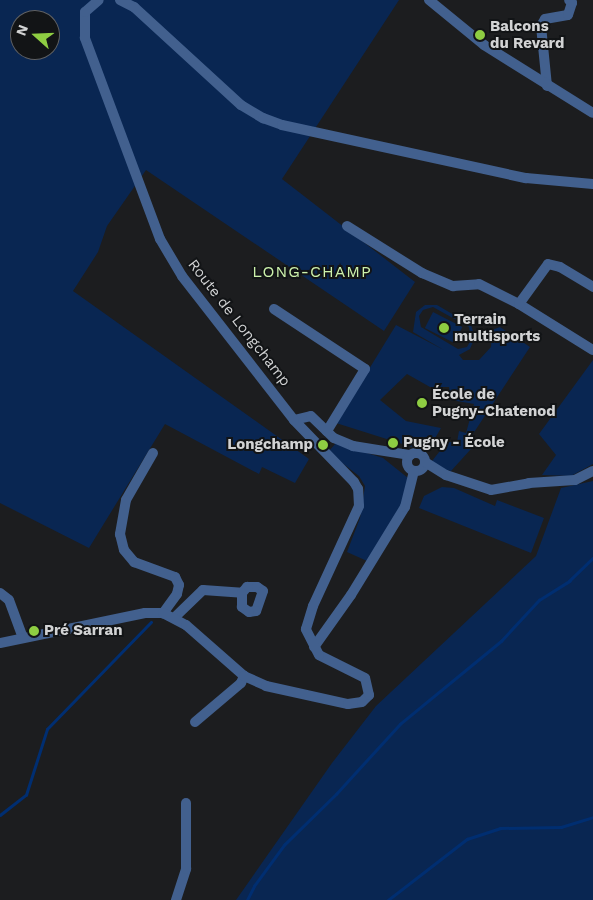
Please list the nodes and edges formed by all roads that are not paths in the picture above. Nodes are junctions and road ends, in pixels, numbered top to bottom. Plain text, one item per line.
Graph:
1 (98, 0) edge
2 (120, 0) edge
3 (430, 0) edge
4 (569, 0) edge
5 (547, 86) junction
6 (593, 113) edge
7 (593, 184) edge
8 (347, 226) dead end
9 (593, 287) edge
10 (519, 304) junction
11 (274, 309) dead end
12 (593, 350) edge
13 (297, 423) junction
14 (327, 430) junction
15 (153, 452) dead end
16 (381, 452) junction
17 (410, 456) junction
18 (417, 467) junction
19 (593, 471) edge
20 (0, 593) edge
21 (242, 593) dead end
22 (163, 613) junction
23 (175, 618) junction
24 (23, 638) junction
25 (0, 643) edge
26 (314, 647) junction
27 (244, 676) junction
28 (195, 722) dead end
29 (186, 803) dead end
30 (176, 900) edge

1 - 13 street, Route de Longchamp
2 - 7 street
3 - 5 street
4 - 5 street
5 - 6 street
8 - 10 street
9 - 10 street
10 - 12 street
11 - 14 street
13 - 14 street
13 - 26 street, Route de Longchamp
14 - 16 street
15 - 22 street
16 - 17 street
16 - 18 street
17 - 18 street
17 - 18 street
18 - 19 street
18 - 26 street
20 - 24 street
21 - 23 street
22 - 23 street
22 - 24 street
23 - 27 street
24 - 25 street
26 - 27 street
27 - 28 street
29 - 30 street

